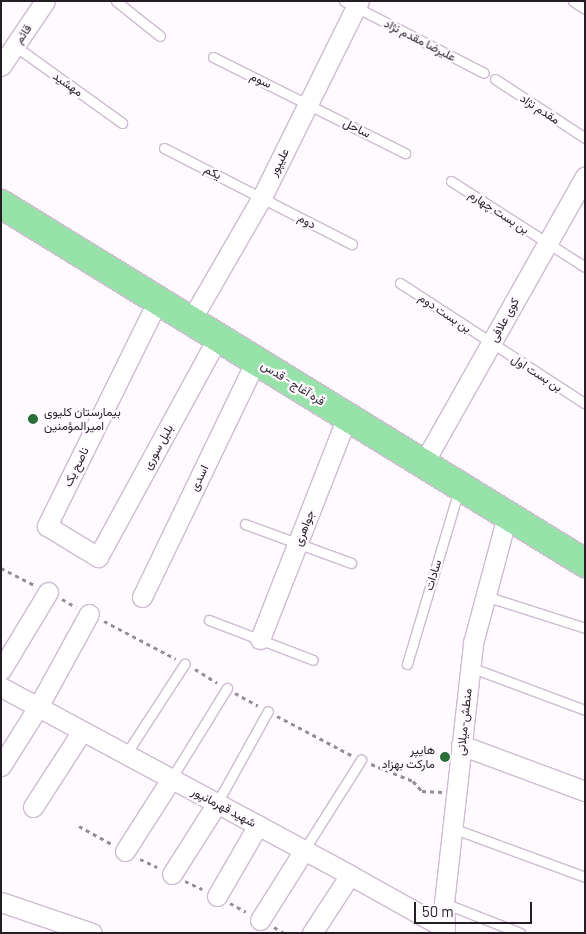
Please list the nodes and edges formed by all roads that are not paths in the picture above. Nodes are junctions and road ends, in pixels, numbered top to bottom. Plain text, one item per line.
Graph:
1 (116, 1) edge
2 (573, 1) edge
3 (41, 2) edge
4 (353, 3) edge
5 (585, 9) edge
6 (160, 36) dead end
7 (15, 46) junction
8 (213, 57) dead end
9 (1, 66) edge
10 (484, 73) dead end
11 (495, 79) dead end
12 (309, 103) junction
13 (122, 122) dead end
14 (585, 138) edge
15 (164, 148) dead end
16 (405, 153) dead end
17 (585, 176) edge
18 (451, 181) dead end
19 (262, 197) junction
20 (1, 204) edge
21 (547, 243) junction
22 (352, 244) dead end
23 (585, 268) edge
24 (400, 283) dead end
25 (158, 300) junction
26 (191, 320) junction
27 (218, 337) junction
28 (491, 343) junction
29 (256, 360) junction
30 (584, 403) edge
31 (347, 417) junction
32 (423, 464) junction
33 (460, 487) junction
34 (507, 516) junction
35 (245, 524) dead end
36 (298, 543) junction
37 (98, 557) joint
38 (351, 563) dead end
39 (585, 563) edge
40 (48, 592) dead end
41 (485, 596) junction
42 (142, 597) dead end
43 (89, 614) dead end
44 (209, 620) dead end
45 (585, 628) edge
46 (260, 640) junction
47 (314, 660) dead end
48 (184, 663) dead end
49 (407, 664) dead end
50 (470, 667) junction
51 (1, 670) edge
52 (1, 688) edge
53 (227, 688) dead end
54 (38, 707) junction
55 (585, 710) edge
56 (268, 711) dead end
57 (82, 731) junction
58 (461, 745) junction
59 (126, 754) junction
60 (361, 760) dead end
61 (1, 766) edge
62 (171, 778) junction
63 (585, 791) edge
64 (217, 803) junction
65 (34, 807) dead end
66 (258, 825) junction
67 (452, 828) junction
68 (304, 850) junction
69 (125, 851) dead end
70 (172, 874) dead end
71 (350, 874) junction
72 (585, 877) edge
73 (217, 896) dead end
74 (1, 902) edge
75 (444, 903) junction
76 (260, 920) dead end
77 (445, 930) edge
78 (92, 933) edge
79 (312, 933) edge
80 (520, 933) edge

1 - 6 lane
2 - 5 lane
3 - 7 street, قائم
4 - 10 lane, علیرضا مقدم نژاد
4 - 12 street, علیپور
7 - 9 street, قائم
7 - 13 lane, مهشید
8 - 12 lane, سوم
11 - 14 lane, مقدم نژاد
12 - 16 lane, ساحل
12 - 19 street, علیپور
15 - 19 lane, یکم
17 - 21 street, کوی علافی
18 - 21 lane, بن بست چهارم
19 - 22 lane, دوم
19 - 26 street, علیپور
20 - 25 main road, قره آغاج - قدس
21 - 23 lane, بن بست چهارم
21 - 28 street, کوی علافی
24 - 28 lane, بن بست دوم
25 - 26 main road, قره آغاج - قدس
25 - 37 street, ناصح یک
26 - 27 main road, قره آغاج - قدس
27 - 29 main road, قره آغاج - قدس
27 - 37 street, بلبل سوری
28 - 30 lane, بن بست اول
28 - 32 street, کوی علافی
29 - 31 main road, قره آغاج - قدس
29 - 42 street, اسدی
31 - 32 main road, قره آغاج - قدس
31 - 36 street, جواهری
32 - 33 main road, قره آغاج - قدس
33 - 34 main road, قره آغاج - قدس
33 - 49 lane, سادات
34 - 39 main road, قره آغاج - قدس
34 - 41 street, منطش-میلانی
35 - 36 lane
36 - 38 lane
36 - 46 street, جواهری
40 - 51 street
41 - 45 lane
41 - 50 street, منطش-میلانی
43 - 54 street
44 - 46 lane
46 - 47 lane
48 - 59 lane
50 - 55 lane
50 - 58 street, منطش-میلانی
52 - 54 street, شهید قهرمانپور
53 - 62 lane
54 - 57 street, شهید قهرمانپور
54 - 61 street
56 - 64 lane
57 - 59 street, شهید قهرمانپور
57 - 65 street
58 - 63 street
58 - 67 street, منطش-میلانی
59 - 62 street, شهید قهرمانپور
60 - 68 lane
62 - 64 street, شهید قهرمانپور
62 - 69 street
64 - 66 street, شهید قهرمانپور
64 - 70 street
66 - 68 street, شهید قهرمانپور
66 - 73 street
67 - 72 lane
67 - 75 street, منطش-میلانی
68 - 71 street, شهید قهرمانپور
68 - 76 street
71 - 77 street, شهید قهرمانپور
71 - 79 street
74 - 78 street
75 - 77 street, منطش-میلانی
75 - 80 lane

